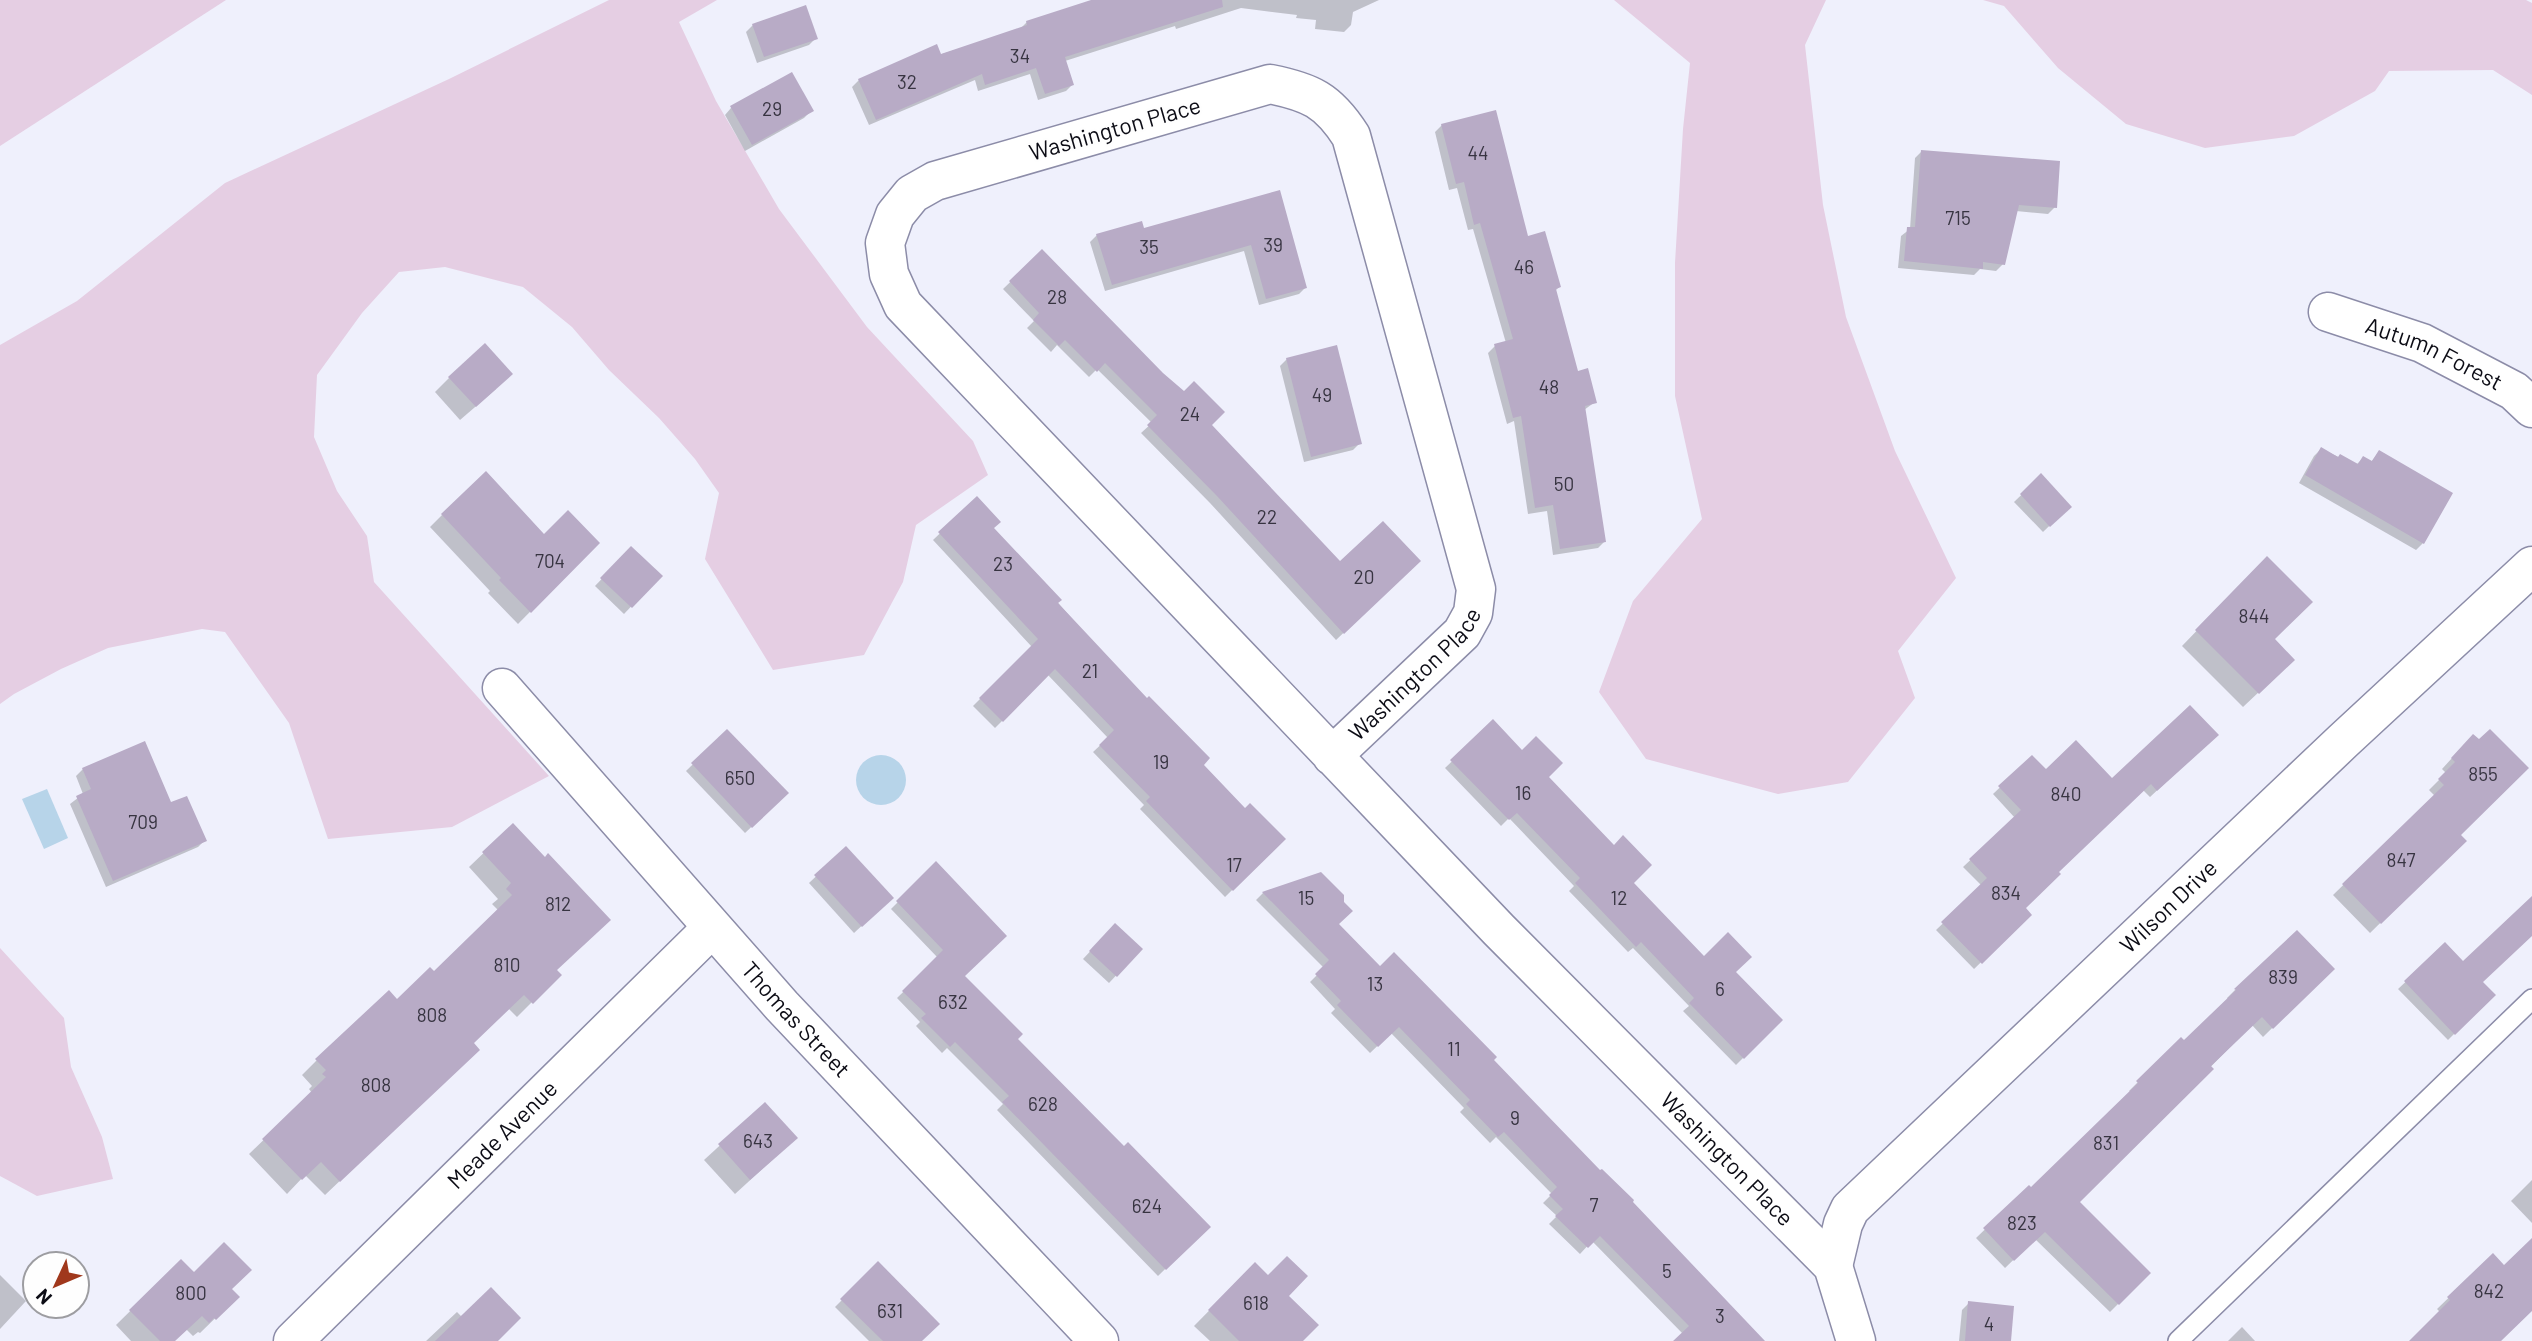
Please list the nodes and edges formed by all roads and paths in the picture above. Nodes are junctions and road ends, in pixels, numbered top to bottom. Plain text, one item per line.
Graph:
1 (2328, 312) dead end
2 (2532, 408) edge
3 (2532, 566) edge
4 (502, 688) dead end
5 (1332, 756) junction
6 (712, 928) junction
7 (2532, 999) edge
8 (1833, 1266) junction
9 (293, 1341) edge
10 (1099, 1341) edge
11 (1856, 1341) edge
12 (2178, 1341) edge

1 - 2 street, Autumn Forest
3 - 8 street, Wilson Drive
4 - 6 street, Thomas Street
5 - 5 street, Washington Place
5 - 8 street, Washington Place
6 - 9 street, Meade Avenue
6 - 10 street, Thomas Street
7 - 12 lane
8 - 11 street, Washington Place

